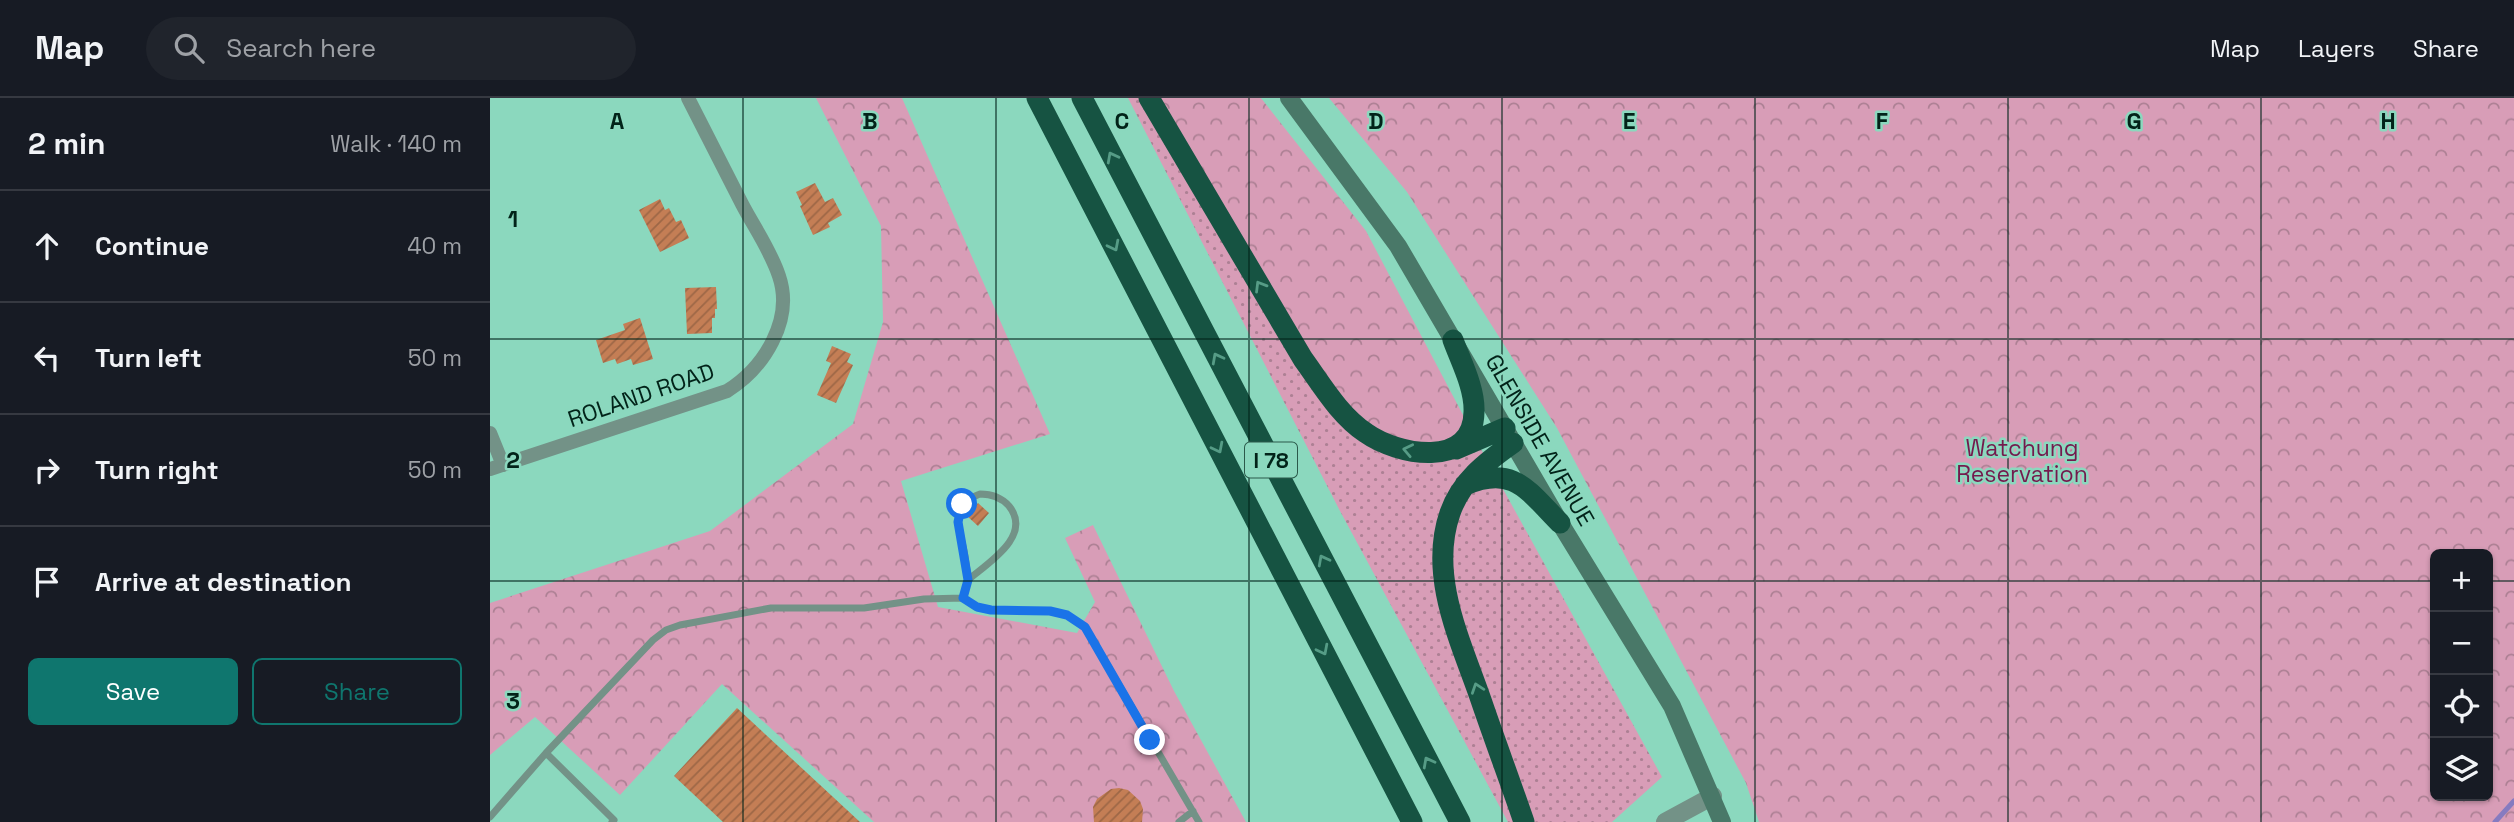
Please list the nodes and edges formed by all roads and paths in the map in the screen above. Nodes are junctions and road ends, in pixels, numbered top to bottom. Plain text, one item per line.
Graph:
1 (688, 98) edge
2 (1037, 98) edge
3 (1082, 98) edge
4 (1149, 98) edge
5 (1289, 98) edge
6 (1453, 340) junction
7 (490, 433) edge
8 (1509, 436) junction
9 (1450, 450) junction
10 (496, 467) edge
11 (1465, 485) junction
12 (1560, 523) junction
13 (968, 580) junction
14 (963, 598) junction
15 (546, 753) junction
16 (1713, 796) junction
17 (1194, 811) junction
18 (490, 817) edge
19 (612, 822) edge
20 (1179, 822) edge
21 (1199, 822) edge
22 (1412, 822) edge
23 (1460, 822) edge
24 (1524, 822) edge
25 (1665, 822) edge
26 (1722, 822) edge

1 - 10 street, ROLAND ROAD
2 -> 22 highway, I 78
23 -> 3 highway, I 78
9 -> 4 highway
5 - 6 main road, GLENSIDE AVENUE
6 - 8 main road, GLENSIDE AVENUE
6 - 9 highway
7 - 10 street
8 - 9 highway
8 - 11 highway
8 - 12 main road, GLENSIDE AVENUE
11 - 12 highway
24 -> 11 highway
12 - 16 main road, GLENSIDE AVENUE
13 - 13 lane
13 - 14 lane
14 - 15 lane
14 - 17 lane
15 - 18 lane
15 - 19 lane
16 - 25 street
16 - 26 main road, GLENSIDE AVENUE
17 - 20 lane
17 - 21 lane

